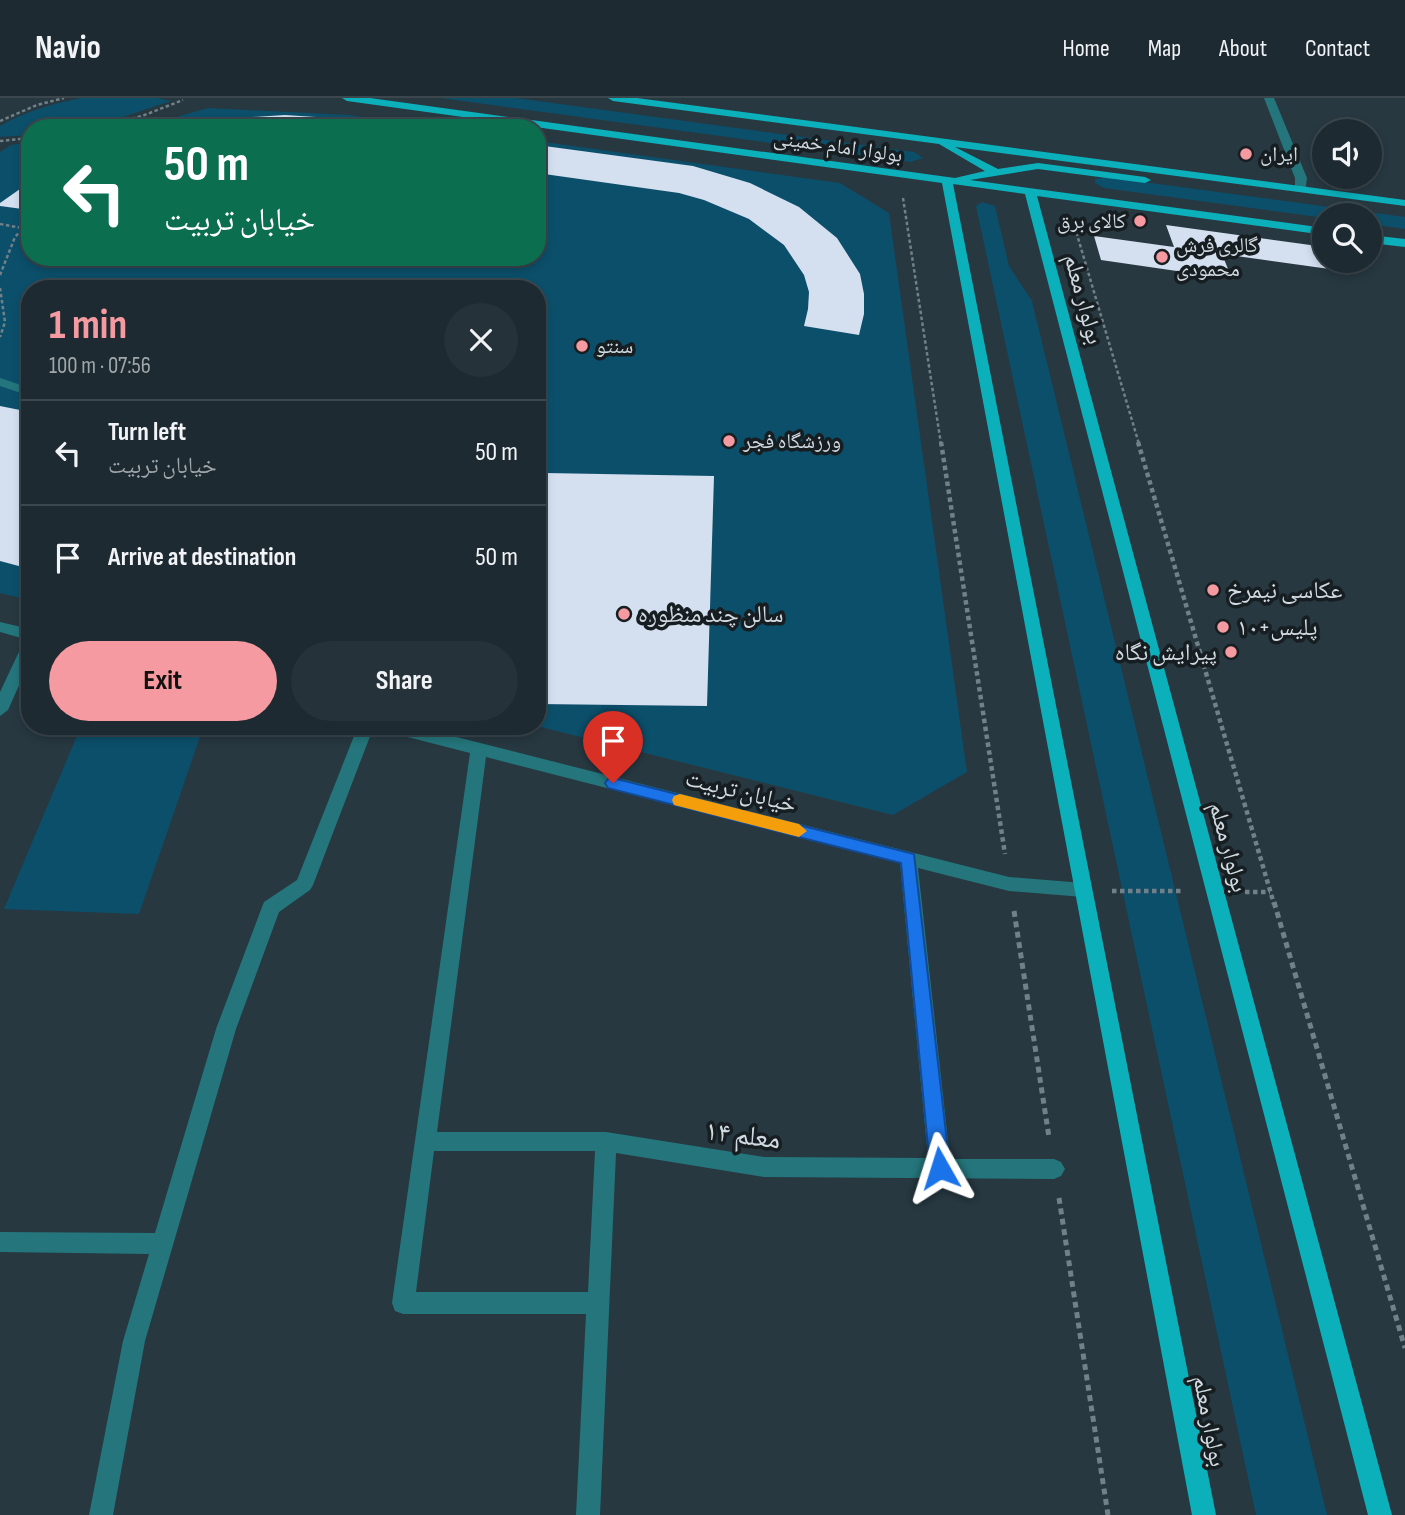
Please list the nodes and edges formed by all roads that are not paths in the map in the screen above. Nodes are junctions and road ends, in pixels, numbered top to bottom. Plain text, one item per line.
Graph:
1 (347, 98) edge
2 (613, 98) edge
3 (1269, 98) edge
4 (499, 119) edge
5 (546, 126) edge
6 (936, 140) junction
7 (1038, 166) junction
8 (992, 171) junction
9 (947, 181) junction
10 (1301, 190) junction
11 (1030, 192) junction
12 (1084, 199) junction
13 (1405, 203) edge
14 (1405, 212) edge
15 (1312, 230) edge
16 (1382, 240) edge
17 (1405, 243) edge
18 (1, 382) edge
19 (21, 384) edge
20 (21, 389) edge
21 (0, 627) edge
22 (21, 633) edge
23 (21, 663) edge
24 (0, 710) edge
25 (362, 735) edge
26 (422, 735) edge
27 (479, 750) junction
28 (908, 858) junction
29 (1083, 890) junction
30 (426, 1141) junction
31 (606, 1142) junction
32 (940, 1168) junction
33 (1054, 1169) dead end
34 (0, 1242) edge
35 (163, 1244) junction
36 (599, 1303) junction
37 (101, 1515) edge
38 (588, 1515) edge
39 (1204, 1515) edge
40 (1380, 1515) edge

1 - 4 main road, بولوار امام خمینی
2 - 6 main road, بولوار امام خمینی
3 - 10 street
5 - 9 main road, بولوار امام خمینی
6 - 8 main road
6 - 10 main road, بولوار امام خمینی
7 - 8 main road
7 - 12 main road
7 - 14 main road
8 - 9 main road
8 - 11 main road
9 - 11 main road, بولوار امام خمینی
9 - 29 main road, بولوار معلم
10 - 13 main road, بولوار امام خمینی
11 - 12 main road, بولوار امام خمینی
11 - 40 main road, بولوار معلم
12 - 15 main road, بولوار امام خمینی
16 - 17 main road
18 - 19 street
18 - 20 street
21 - 22 street
23 - 24 street
25 - 35 street
26 - 27 street, خیابان تربیت
27 - 28 street, خیابان تربیت
27 - 30 street
28 - 29 street, خیابان تربیت
28 - 32 street
29 - 39 main road, بولوار معلم
30 - 31 street, معلم ۱۴
30 - 36 street
31 - 32 street, معلم ۱۴
31 - 36 street
32 - 33 street, معلم ۱۴
34 - 35 street
35 - 37 street
36 - 38 street

